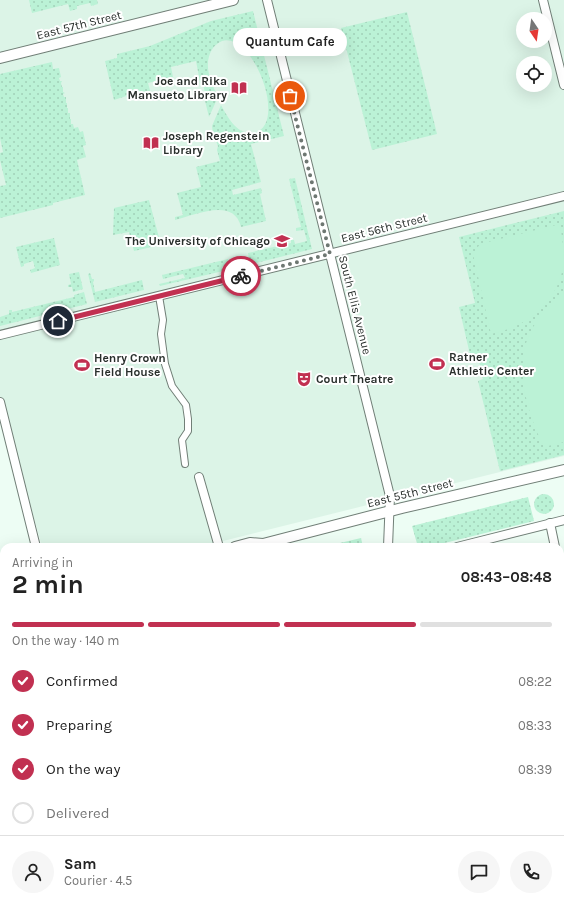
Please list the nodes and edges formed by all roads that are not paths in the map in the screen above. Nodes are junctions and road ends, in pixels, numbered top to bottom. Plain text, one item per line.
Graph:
1 (233, 0) edge
2 (267, 0) edge
3 (543, 0) edge
4 (0, 58) edge
5 (564, 85) edge
6 (564, 196) edge
7 (330, 254) junction
8 (158, 296) junction
9 (0, 335) edge
10 (0, 402) edge
11 (185, 464) dead end
12 (564, 470) edge
13 (200, 477) dead end
14 (390, 512) junction
15 (564, 520) edge
16 (550, 524) junction
17 (35, 543) edge
18 (218, 543) edge
19 (269, 543) edge
20 (388, 543) edge
21 (473, 543) edge
22 (554, 543) edge

1 - 4 street, East 57th Street
2 - 7 street, South Ellis Avenue
3 - 5 street
6 - 7 street, East 56th Street
7 - 8 street, East 56th Street
7 - 14 street, South Ellis Avenue
8 - 9 street, East 56th Street
8 - 11 street
10 - 17 street
12 - 14 street, East 55th Street
13 - 18 street
14 - 19 street, East 55th Street
14 - 20 street, South Ellis Avenue
15 - 16 street
16 - 21 street
16 - 22 street

